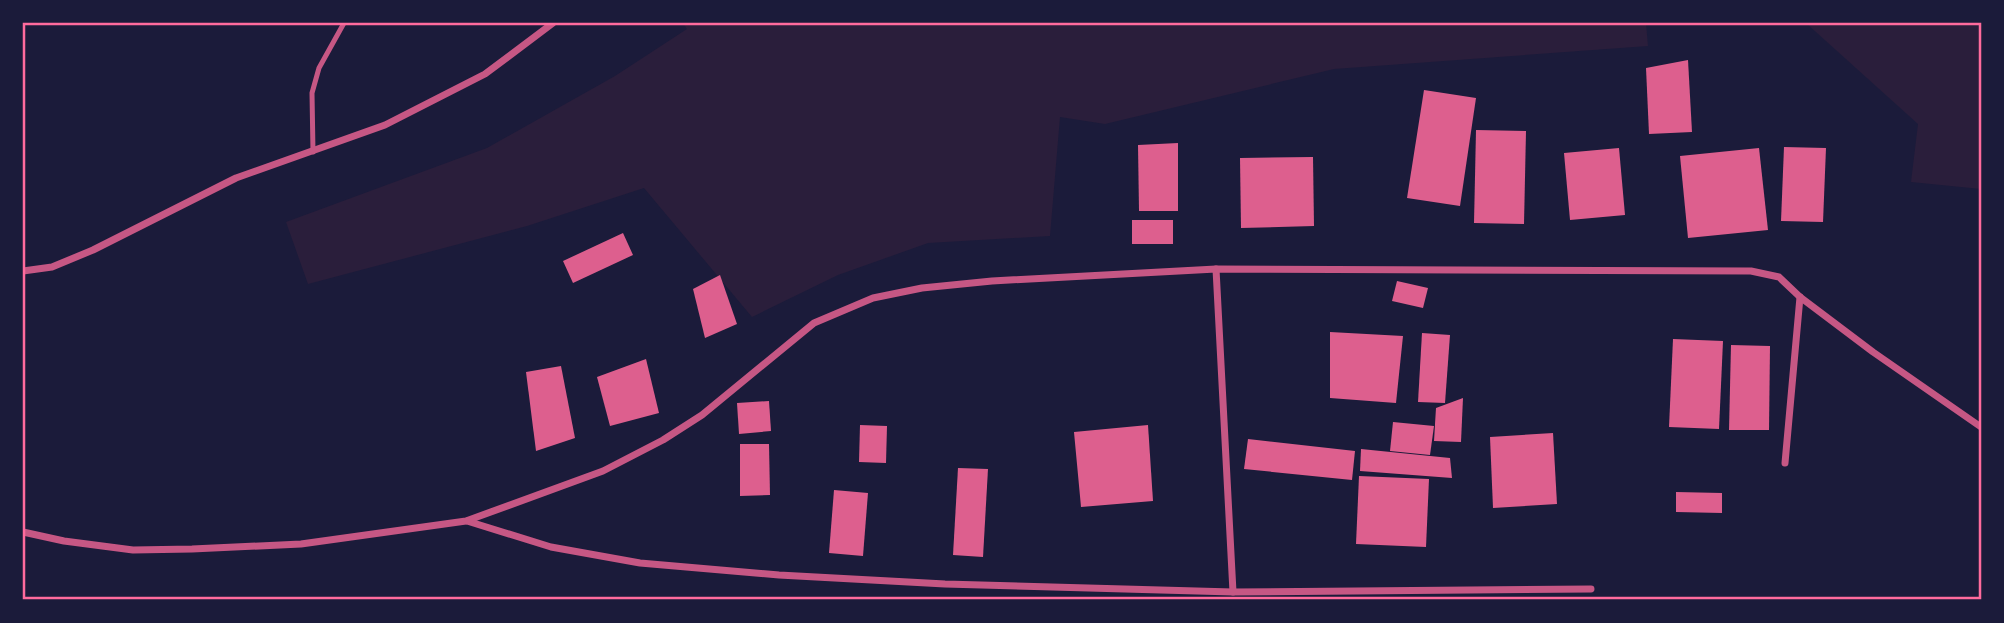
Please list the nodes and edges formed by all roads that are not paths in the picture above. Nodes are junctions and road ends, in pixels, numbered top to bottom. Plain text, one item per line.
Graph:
1 (344, 23) edge
2 (553, 23) edge
3 (313, 152) junction
4 (1216, 269) junction
5 (23, 271) edge
6 (1800, 297) junction
7 (1981, 427) edge
8 (1785, 463) dead end
9 (466, 521) junction
10 (23, 532) edge
11 (1591, 589) dead end
12 (1233, 593) junction

1 - 3 lane
2 - 3 street
3 - 5 street
4 - 6 street
4 - 9 street
4 - 12 street
6 - 7 street
6 - 8 street
9 - 10 street
9 - 12 street
11 - 12 street

